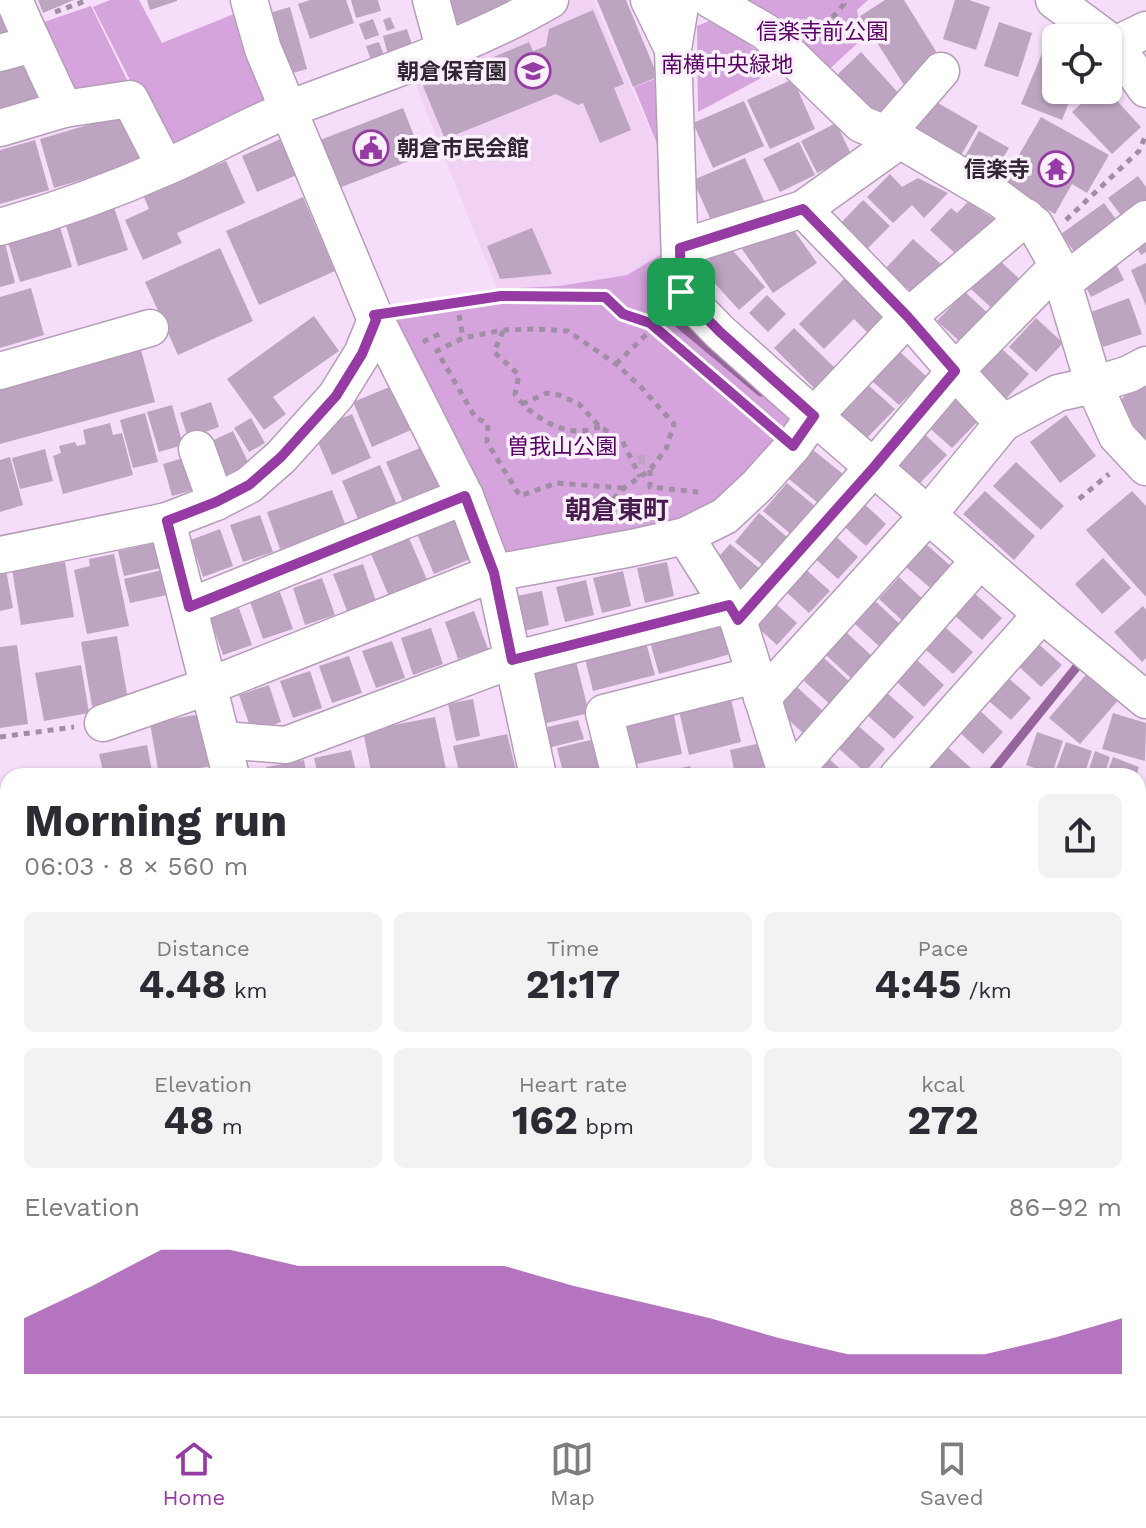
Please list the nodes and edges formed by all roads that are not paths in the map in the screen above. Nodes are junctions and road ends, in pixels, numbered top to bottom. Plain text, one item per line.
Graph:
1 (14, 0) edge
2 (249, 0) edge
3 (431, 0) edge
4 (550, 0) edge
5 (649, 0) edge
6 (681, 0) edge
7 (711, 0) edge
8 (1054, 0) edge
9 (1095, 24) edge
10 (1122, 44) edge
11 (17, 49) edge
12 (673, 49) junction
13 (445, 51) junction
14 (941, 71) dead end
15 (1146, 89) edge
16 (64, 109) junction
17 (289, 109) junction
18 (0, 128) edge
19 (893, 137) junction
20 (165, 167) junction
21 (803, 209) junction
22 (1146, 219) edge
23 (0, 227) edge
24 (680, 248) junction
25 (1048, 251) junction
26 (908, 317) junction
27 (375, 318) junction
28 (150, 328) dead end
29 (1146, 365) edge
30 (0, 371) edge
31 (955, 371) junction
32 (1094, 385) junction
33 (1003, 423) junction
34 (804, 430) junction
35 (197, 449) dead end
36 (1146, 467) edge
37 (867, 475) junction
38 (465, 496) junction
39 (216, 502) junction
40 (167, 521) junction
41 (921, 522) junction
42 (685, 536) junction
43 (0, 555) edge
44 (975, 566) junction
45 (494, 573) junction
46 (189, 607) junction
47 (733, 613) junction
48 (1037, 620) junction
49 (512, 660) junction
50 (209, 686) junction
51 (759, 687) junction
52 (1146, 700) edge
53 (103, 723) road end
54 (223, 740) junction
55 (229, 768) edge
56 (536, 768) edge
57 (618, 768) edge
58 (785, 768) edge
59 (795, 768) edge
60 (905, 768) edge

1 - 11 street
2 - 17 street
3 - 13 street
4 - 13 street
5 - 12 street
6 - 12 street
7 - 19 street
8 - 9 street
10 - 15 street
11 - 16 street
12 - 24 street
13 - 17 street
14 - 19 street
16 - 18 street
16 - 20 street
17 - 20 street
17 - 27 street
19 - 21 street
19 - 25 street
20 - 23 street
21 - 24 street
21 - 26 street
22 - 25 street
24 - 34 street
25 - 26 street
25 - 31 street
25 - 32 street
26 - 31 street
26 - 34 street
27 - 38 street
27 - 39 street
28 - 30 street
29 - 32 street
31 - 33 street
31 - 37 street
32 - 33 street
32 - 36 street
33 - 41 street
34 - 37 street
34 - 42 street
35 - 39 street
37 - 41 street
37 - 47 street
38 - 45 street
38 - 46 street
39 - 40 street
40 - 43 street
40 - 46 street
41 - 44 street
41 - 51 street
42 - 45 street
42 - 47 street
44 - 48 street
44 - 59 street
45 - 49 street
45 - 50 street
46 - 50 street
47 - 49 street
47 - 51 street
48 - 52 street
48 - 60 street
49 - 54 street
49 - 56 street
50 - 53 street
50 - 54 street
51 - 57 street
51 - 58 street
54 - 55 street

